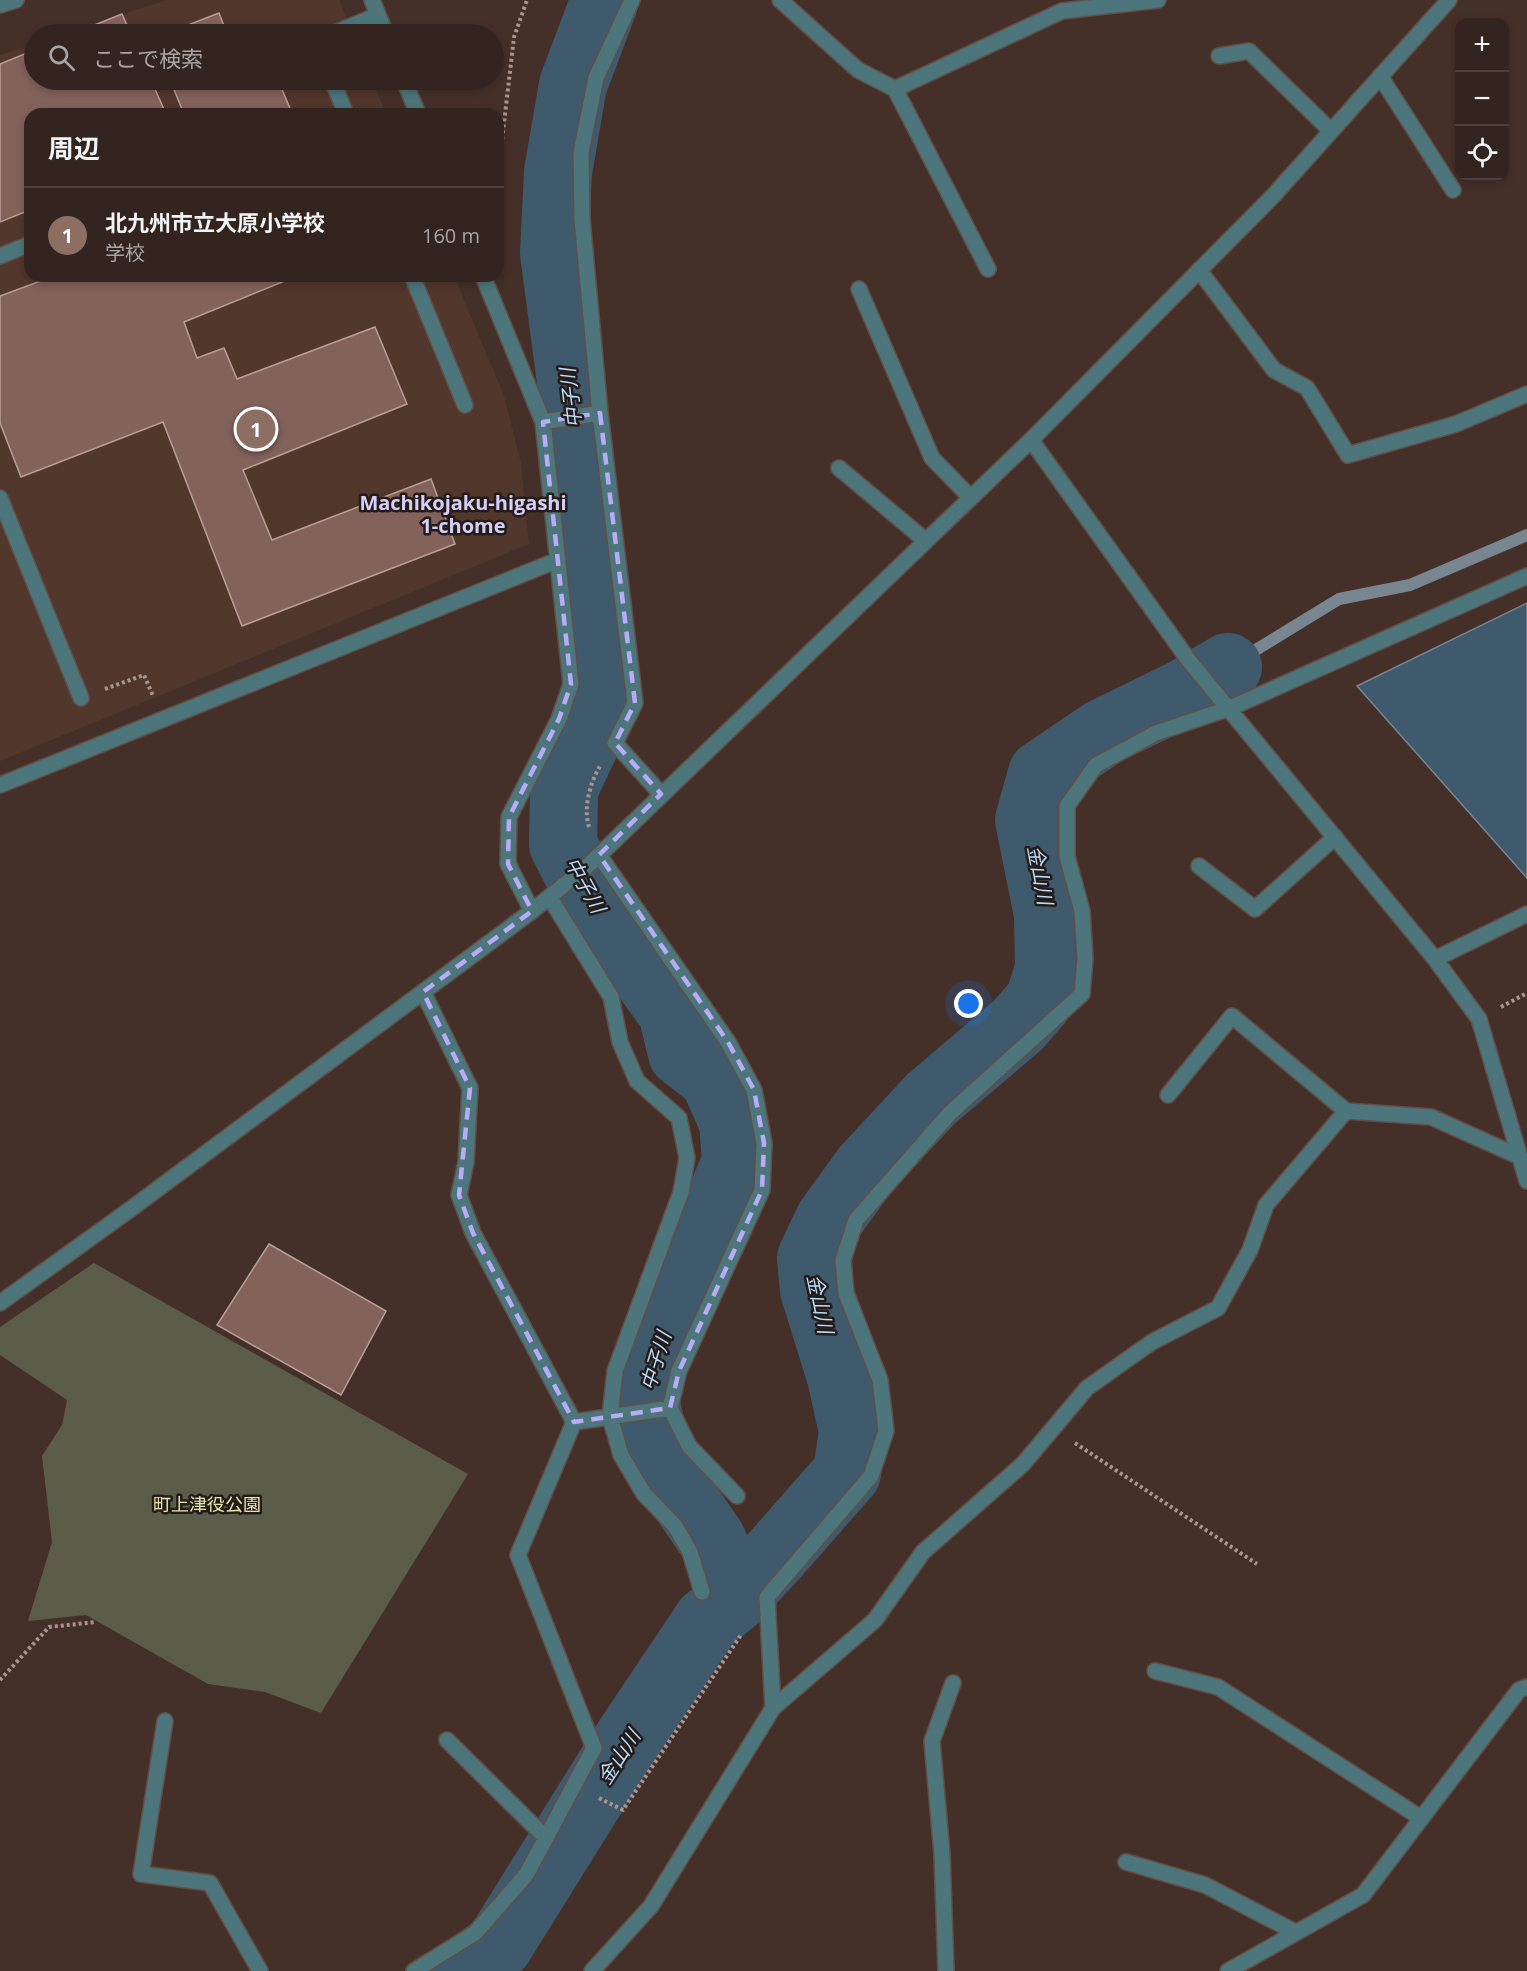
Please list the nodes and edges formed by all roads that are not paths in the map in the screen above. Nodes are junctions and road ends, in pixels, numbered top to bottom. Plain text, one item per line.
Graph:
1 (16, 0) edge
2 (372, 0) edge
3 (632, 0) edge
4 (780, 0) edge
5 (1158, 0) edge
6 (1449, 0) edge
7 (0, 5) edge
8 (378, 15) junction
9 (356, 24) edge
10 (382, 24) edge
11 (1219, 56) dead end
12 (1380, 76) junction
13 (895, 88) junction
14 (336, 90) edge
15 (408, 90) edge
16 (344, 108) edge
17 (416, 108) edge
18 (1330, 131) junction
19 (1453, 190) dead end
20 (24, 246) edge
21 (0, 256) edge
22 (988, 269) dead end
23 (1199, 270) junction
24 (414, 282) edge
25 (486, 282) edge
26 (859, 289) dead end
27 (1527, 394) edge
28 (465, 405) dead end
29 (600, 413) junction
30 (544, 422) junction
31 (1031, 440) junction
32 (839, 468) dead end
33 (0, 498) edge
34 (971, 498) junction
35 (926, 541) junction
36 (558, 560) junction
37 (1527, 576) edge
38 (81, 698) dead end
39 (1228, 707) junction
40 (0, 785) edge
41 (661, 795) junction
42 (1335, 837) junction
43 (595, 859) junction
44 (1199, 866) dead end
45 (550, 898) junction
46 (532, 912) junction
47 (1527, 914) edge
48 (1435, 959) junction
49 (423, 992) junction
50 (1168, 1095) dead end
51 (1346, 1111) junction
52 (1520, 1157) junction
53 (1527, 1181) edge
54 (0, 1303) edge
55 (666, 1409) junction
56 (610, 1417) junction
57 (574, 1422) junction
58 (737, 1496) dead end
59 (702, 1592) dead end
60 (1155, 1671) dead end
61 (953, 1683) dead end
62 (1527, 1687) edge
63 (773, 1708) junction
64 (165, 1721) dead end
65 (447, 1740) dead end
66 (1421, 1818) junction
67 (546, 1838) junction
68 (1126, 1862) dead end
69 (1295, 1932) junction
70 (260, 1971) edge
71 (414, 1971) edge
72 (592, 1971) edge
73 (946, 1971) edge
74 (1228, 1971) edge

1 - 7 street
2 - 8 street
3 - 29 street
4 - 13 street
5 - 13 street
6 - 12 street
8 - 9 street
8 - 10 street
11 - 18 street
12 - 18 street
12 - 19 street
13 - 22 street
14 - 16 street
15 - 17 street
18 - 23 street
20 - 21 street
23 - 27 street
23 - 31 street
24 - 28 street
25 - 30 street
26 - 34 street
29 - 30 street
29 - 41 street
30 - 36 street
31 - 34 street
31 - 39 street
32 - 35 street
33 - 38 street
34 - 35 street
35 - 41 street
36 - 40 street
36 - 46 street
37 - 39 street
39 - 42 street
39 - 63 street
41 - 43 street
42 - 44 street
42 - 48 street
43 - 45 street
43 - 55 street
45 - 46 street
45 - 56 street
46 - 49 street
47 - 48 street
48 - 52 street
49 - 54 street
49 - 57 street
50 - 51 street
51 - 52 street
51 - 63 street
52 - 53 street
55 - 56 street
55 - 58 street
56 - 57 street
56 - 59 street
57 - 67 street
60 - 66 street
61 - 73 street
62 - 66 street
63 - 72 street
64 - 70 street
65 - 67 street
66 - 69 street
67 - 71 street
68 - 69 street
69 - 74 street

